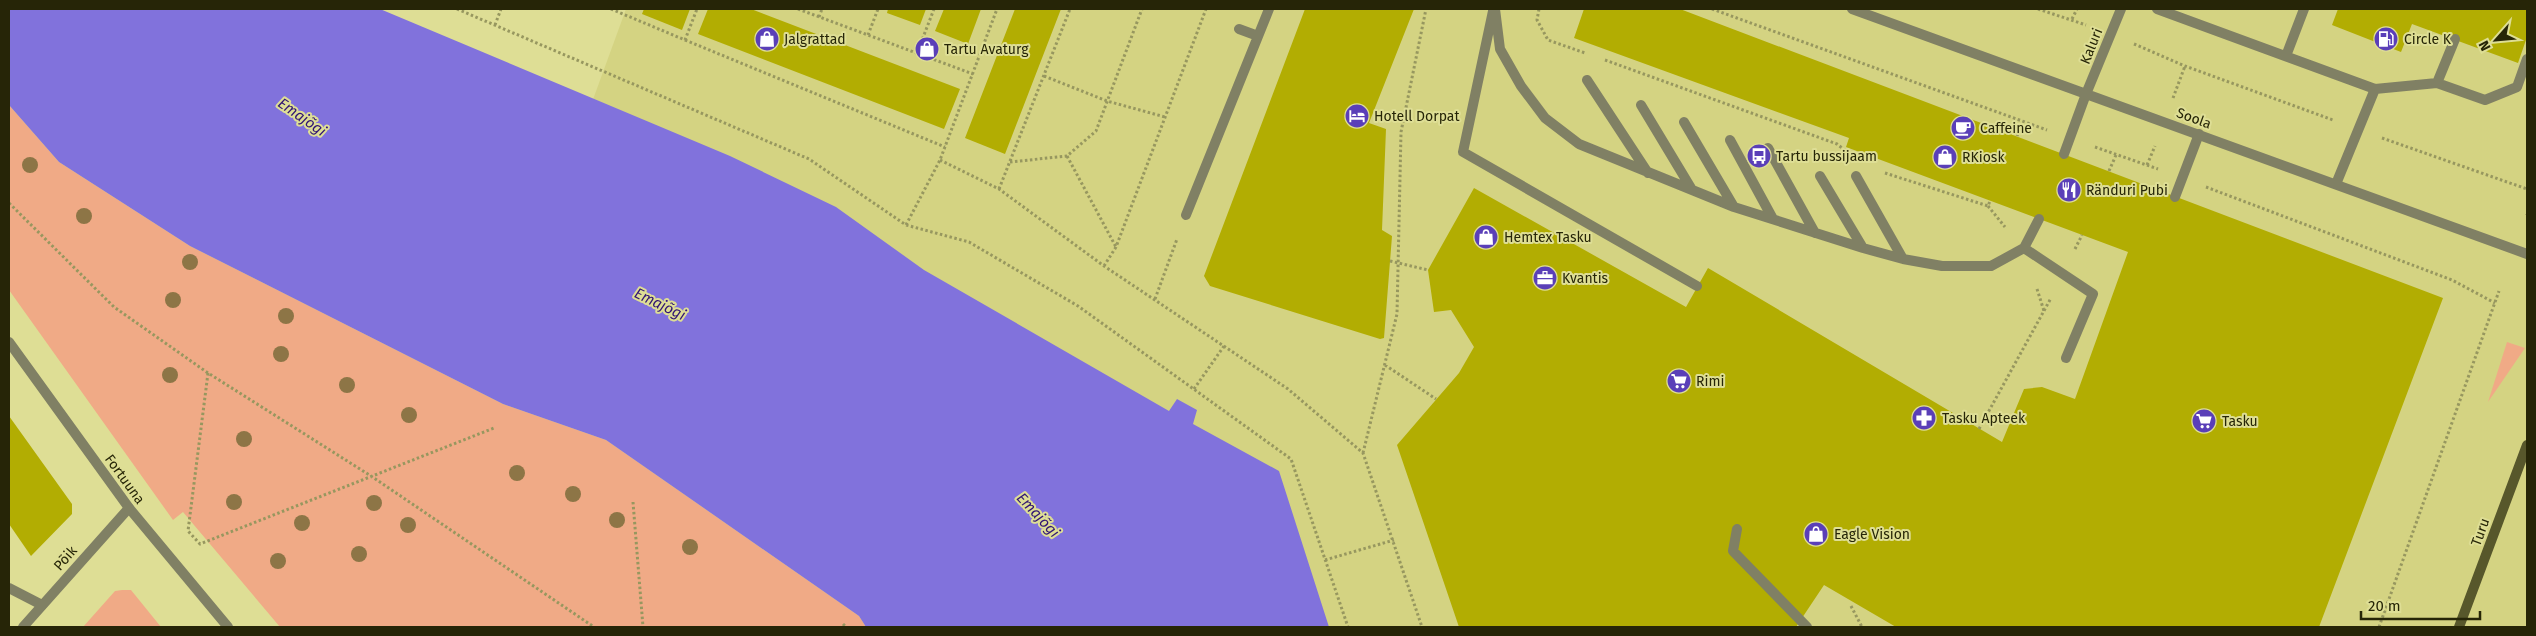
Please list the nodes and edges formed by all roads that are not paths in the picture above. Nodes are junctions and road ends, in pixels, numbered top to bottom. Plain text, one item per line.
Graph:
1 (1269, 9) edge
2 (1494, 9) edge
3 (1852, 9) edge
4 (2121, 9) edge
5 (2157, 9) edge
6 (2304, 9) edge
7 (1239, 28) dead end
8 (1258, 36) junction
9 (2455, 39) dead end
10 (2286, 56) junction
11 (2527, 59) edge
12 (1587, 80) dead end
13 (2437, 84) junction
14 (2374, 89) junction
15 (2086, 94) junction
16 (1641, 105) dead end
17 (1684, 122) dead end
18 (2198, 134) junction
19 (1730, 140) dead end
20 (1768, 148) dead end
21 (2064, 154) dead end
22 (1648, 173) junction
23 (1820, 176) dead end
24 (1856, 176) dead end
25 (2336, 184) junction
26 (1691, 188) junction
27 (2175, 197) dead end
28 (1734, 206) junction
29 (1186, 215) road end
30 (1773, 219) junction
31 (2039, 219) dead end
32 (1815, 233) junction
33 (1863, 248) junction
34 (2024, 248) junction
35 (2527, 254) edge
36 (1903, 260) junction
37 (1698, 286) dead end
38 (9, 342) edge
39 (2066, 358) dead end
40 (2527, 445) edge
41 (129, 508) junction
42 (1737, 529) dead end
43 (9, 588) edge
44 (42, 605) junction
45 (23, 627) edge
46 (228, 627) edge
47 (1807, 627) edge
48 (2459, 627) edge

1 - 8 street
2 - 22 street
2 - 37 street
3 - 15 street, Soola
4 - 15 street, Kaluri
5 - 10 street
6 - 10 street
7 - 8 street
8 - 29 street
9 - 13 street
10 - 14 street
11 - 13 street
12 - 22 street
13 - 14 street
14 - 25 street
15 - 18 street, Soola
15 - 21 street, Kaluri
16 - 26 street
17 - 28 street
18 - 25 street, Soola
18 - 27 street
19 - 30 street
20 - 32 street
22 - 26 street
23 - 33 street
24 - 36 street
25 - 35 street, Soola
26 - 28 street
28 - 30 street
30 - 32 street
31 - 34 street
32 - 33 street
33 - 36 street
34 - 36 street
34 - 39 street
38 - 41 street, Fortuuna
40 - 48 main road, Turu
41 - 44 street, Põik
41 - 46 street, Fortuuna
42 - 47 street
43 - 44 street
44 - 45 street, Põik

